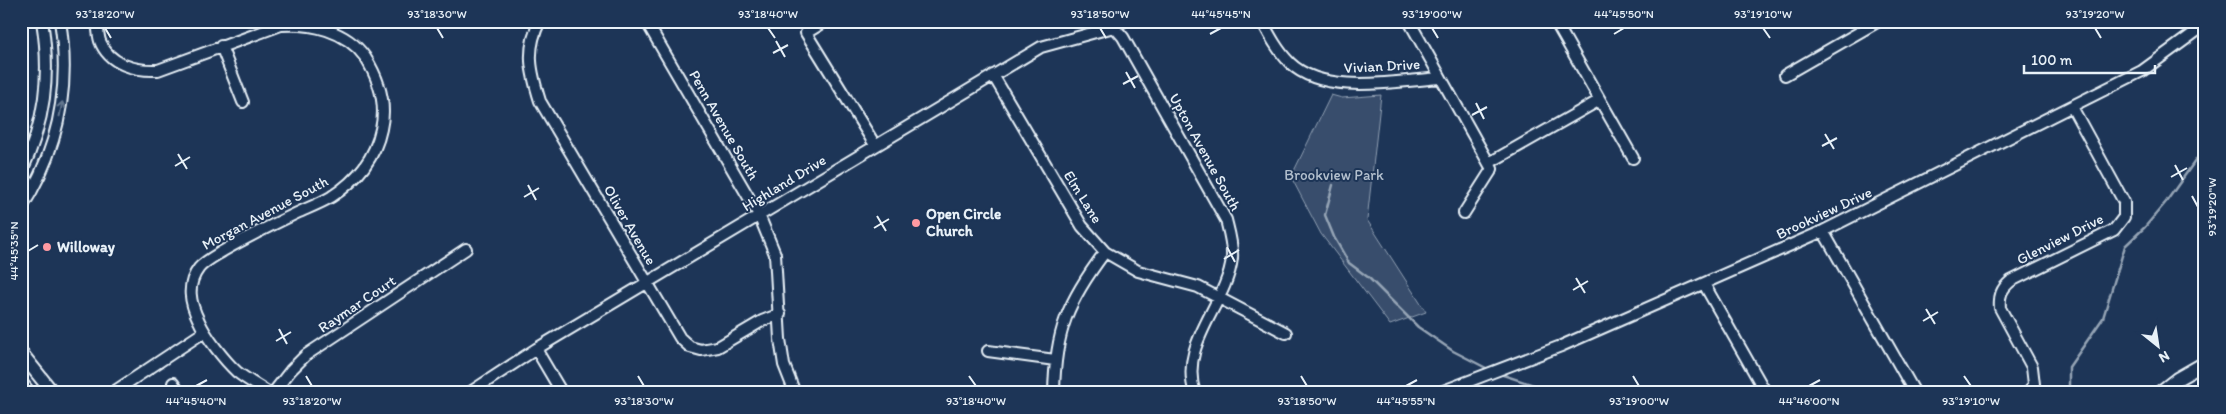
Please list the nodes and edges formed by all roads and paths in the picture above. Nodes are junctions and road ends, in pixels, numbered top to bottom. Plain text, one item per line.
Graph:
1 (42, 21) edge
2 (60, 21) edge
3 (96, 21) edge
4 (540, 21) edge
5 (646, 21) edge
6 (826, 21) edge
7 (1124, 21) edge
8 (1262, 21) edge
9 (1408, 21) edge
10 (1555, 21) edge
11 (1879, 21) edge
12 (1111, 24) edge
13 (2205, 25) edge
14 (221, 46) junction
15 (993, 75) junction
16 (1785, 75) dead end
17 (1441, 78) junction
18 (1600, 100) junction
19 (243, 102) dead end
20 (2072, 108) junction
21 (875, 145) junction
22 (32, 150) junction
23 (48, 156) junction
24 (1633, 158) dead end
25 (1489, 163) junction
26 (21, 173) edge
27 (21, 208) edge
28 (1464, 213) dead end
29 (759, 215) junction
30 (1823, 232) junction
31 (466, 249) dead end
32 (1105, 252) junction
33 (647, 283) junction
34 (1704, 284) junction
35 (1218, 297) junction
36 (780, 314) junction
37 (204, 332) junction
38 (1286, 333) dead end
39 (536, 349) junction
40 (988, 351) dead end
41 (21, 353) edge
42 (1055, 360) junction
43 (2205, 363) edge
44 (173, 383) dead end
45 (21, 384) edge
46 (29, 393) edge
47 (53, 393) edge
48 (112, 393) edge
49 (180, 393) edge
50 (269, 393) edge
51 (273, 393) edge
52 (469, 393) edge
53 (562, 393) edge
54 (795, 393) edge
55 (1054, 393) edge
56 (1195, 393) edge
57 (1438, 393) edge
58 (1766, 393) edge
59 (1915, 393) edge
60 (2028, 393) edge
61 (2159, 393) edge

1 - 22 street
23 -> 2 street
3 - 14 street, Morgan Avenue South
4 - 33 street, Oliver Avenue
5 - 29 street, Penn Avenue South
6 - 21 street
7 - 12 street, Highland Drive
8 - 17 street, Vivian Drive
9 - 17 street
10 - 18 street
11 - 16 street
12 - 15 street, Highland Drive
12 - 35 street, Upton Avenue South
13 - 20 street, Brookview Drive
14 - 19 street
14 - 37 street, Morgan Avenue South
15 - 21 street, Highland Drive
15 - 32 street, Elm Lane
17 - 25 street
18 - 24 street
18 - 25 street
20 - 30 street, Brookview Drive
20 - 60 street, Glenview Drive
21 - 29 street, Highland Drive
22 - 23 street
22 - 26 street
23 - 27 street
25 - 28 street
29 - 33 street, Highland Drive
29 - 36 street, Penn Avenue South
30 - 34 street, Brookview Drive
30 - 59 street
31 - 51 street, Raymar Court
32 - 35 street, Elm Lane
32 - 42 street
33 - 36 street, Oliver Avenue
33 - 39 street, Highland Drive
34 - 57 street, Brookview Drive
34 - 58 street
35 - 38 street, Elm Lane
35 - 56 street, Upton Avenue South
36 - 54 street, Penn Avenue South
37 - 48 street
37 - 50 street, Morgan Avenue South
39 - 52 street, Highland Drive
39 - 53 street
40 - 42 street
41 - 47 main road
42 - 55 street
43 - 61 main road
44 - 49 street
45 - 46 main road

